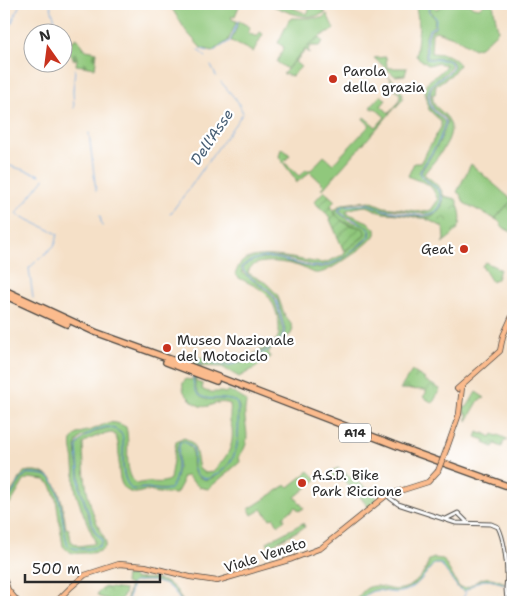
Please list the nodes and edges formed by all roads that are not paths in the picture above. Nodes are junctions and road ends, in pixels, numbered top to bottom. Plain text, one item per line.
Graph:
1 (4, 290) edge
2 (4, 295) edge
3 (513, 314) edge
4 (191, 369) junction
5 (199, 372) junction
6 (513, 488) edge
7 (513, 492) edge
8 (389, 497) junction
9 (452, 519) junction
10 (461, 521) junction
11 (4, 578) edge
12 (18, 602) edge
13 (56, 602) edge
14 (508, 602) edge

1 - 4 highway, A14
2 - 4 highway, A14
3 - 8 main road, Viale Veneto, bridge
4 - 5 highway, A14
5 - 6 highway, A14
5 - 7 highway, A14
8 - 9 street
8 - 13 main road, Viale Veneto
9 - 10 street
9 - 10 street
10 - 14 street
11 - 12 main road

